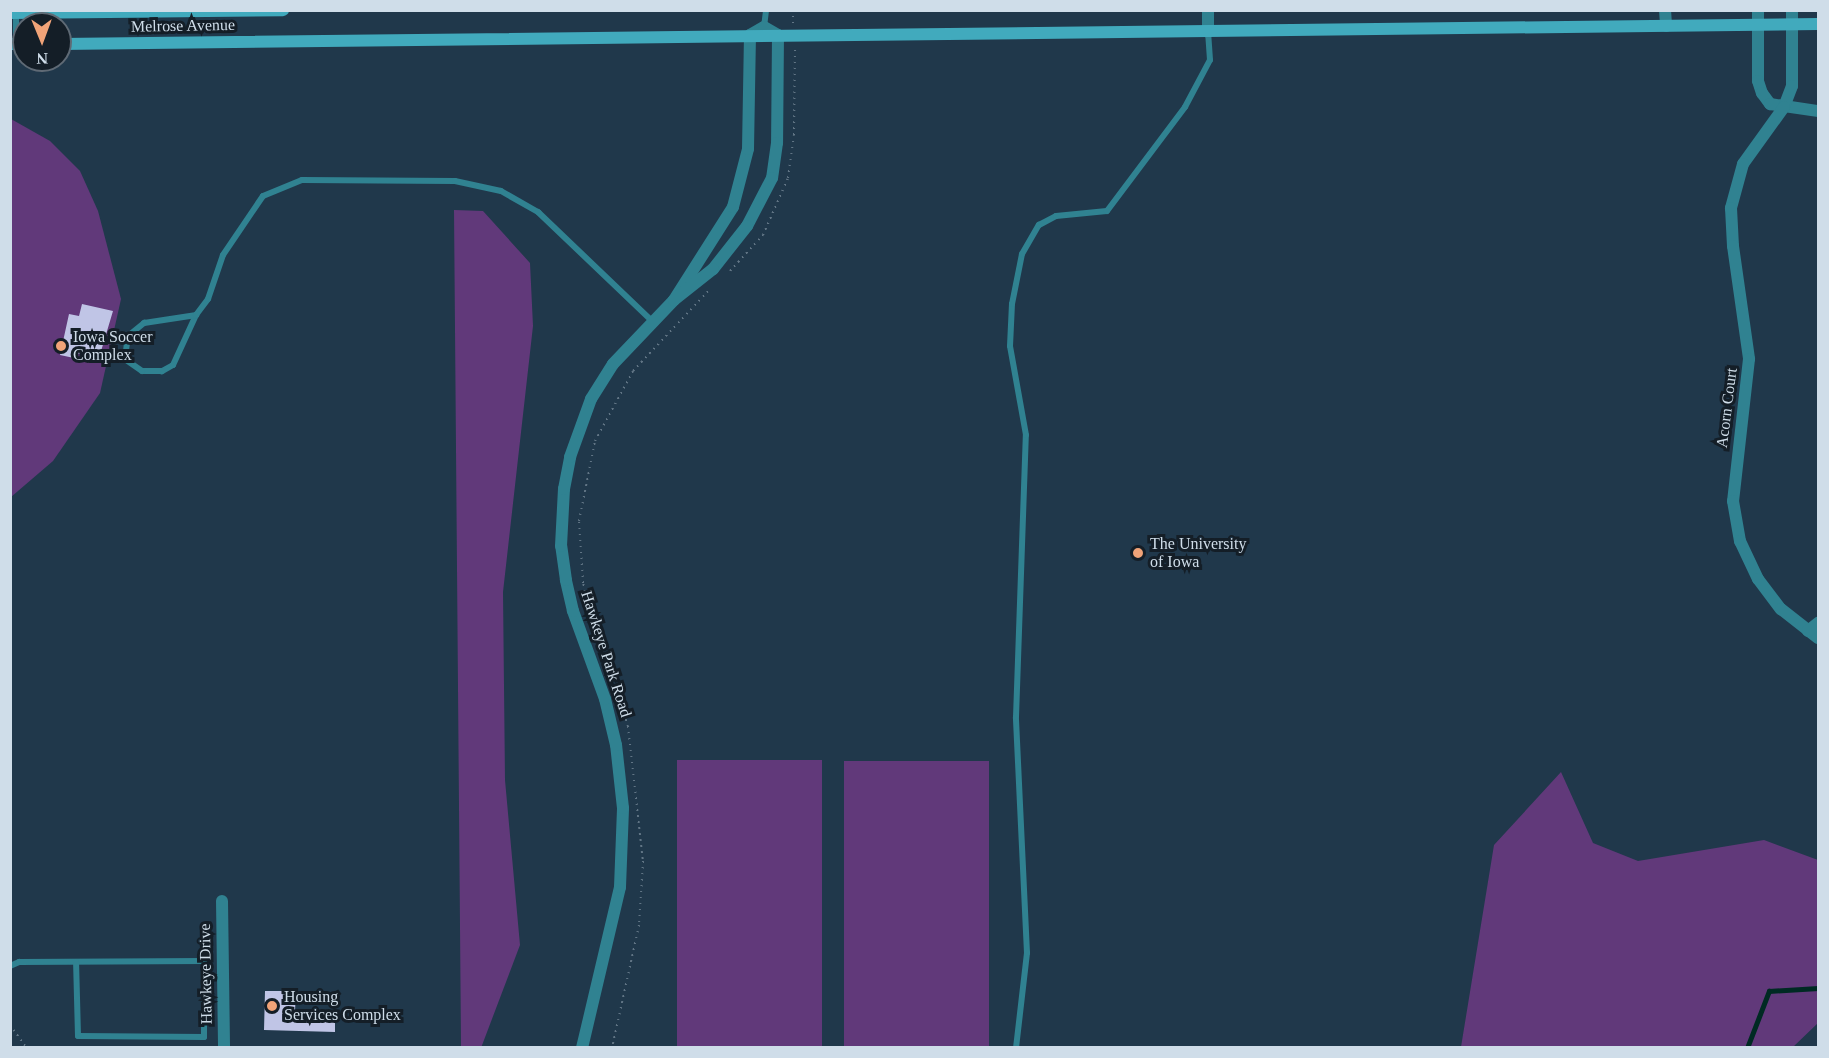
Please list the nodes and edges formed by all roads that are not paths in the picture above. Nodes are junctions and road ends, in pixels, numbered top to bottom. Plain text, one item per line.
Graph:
1 (283, 10) edge
2 (766, 10) edge
3 (1208, 10) edge
4 (1665, 10) edge
5 (1758, 10) edge
6 (1792, 10) edge
7 (14, 12) edge
8 (1818, 24) edge
9 (1792, 25) junction
10 (1665, 26) junction
11 (1758, 26) junction
12 (764, 27) junction
13 (1208, 32) junction
14 (750, 35) junction
15 (778, 35) junction
16 (72, 44) edge
17 (1784, 107) junction
18 (1818, 111) edge
19 (674, 300) junction
20 (196, 315) junction
21 (653, 322) junction
22 (1815, 630) edge
23 (222, 901) dead end
24 (204, 932) dead end
25 (204, 961) junction
26 (76, 962) junction
27 (10, 966) edge
28 (224, 1047) edge
29 (582, 1047) edge
30 (1016, 1047) edge

1 - 7 main road, Melrose Avenue
2 - 12 lane
3 - 13 street
4 - 10 street
5 - 11 street
6 - 9 street
8 - 9 main road, Melrose Avenue
9 - 11 main road, Melrose Avenue
9 - 17 street
10 - 11 main road, Melrose Avenue
10 - 13 main road, Melrose Avenue
11 - 17 street
12 - 14 street
12 - 15 street
13 - 15 main road, Melrose Avenue
13 - 30 lane
14 - 15 main road, Melrose Avenue
14 - 16 main road, Melrose Avenue
14 - 19 street, Hawkeye Park Road
15 - 19 street, Hawkeye Park Road
17 - 18 street
17 - 22 street, Acorn Court
19 - 21 street, Hawkeye Park Road
20 - 20 lane
20 - 21 lane
21 - 29 street, Hawkeye Park Road
23 - 28 street, Hawkeye Drive
24 - 25 lane
25 - 26 lane
25 - 26 lane
26 - 27 lane

